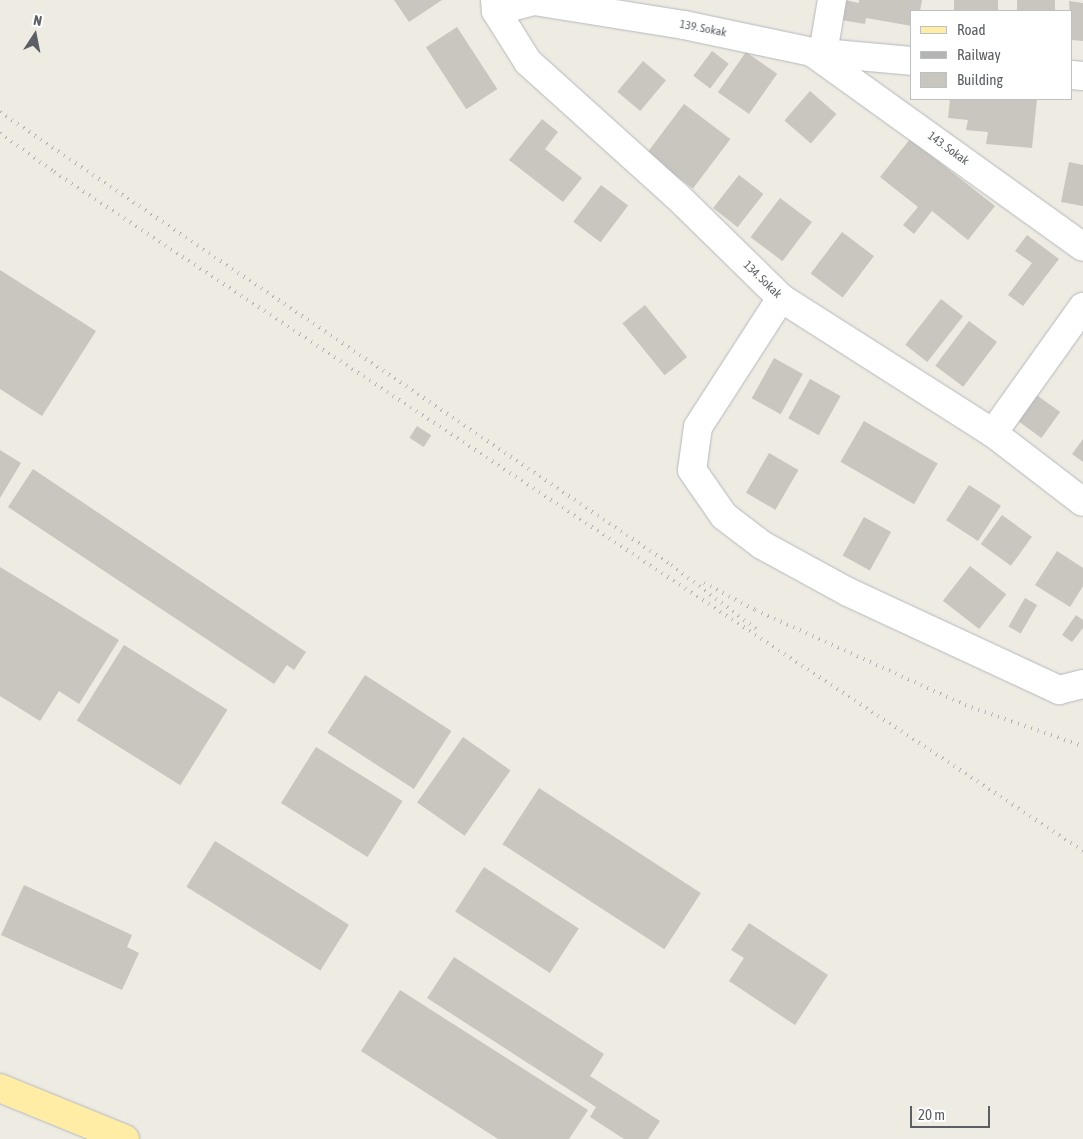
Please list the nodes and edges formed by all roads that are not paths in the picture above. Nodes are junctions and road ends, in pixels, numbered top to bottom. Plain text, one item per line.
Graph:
1 (832, 0) edge
2 (495, 5) edge
3 (818, 52) junction
4 (910, 61) edge
5 (1083, 247) edge
6 (781, 298) junction
7 (1083, 307) edge
8 (994, 433) junction
9 (1083, 502) edge
10 (1083, 684) edge
11 (0, 1088) edge
12 (126, 1139) edge

1 - 3 street
2 - 3 street, 139. Sokak
2 - 6 street, 134. Sokak
3 - 4 street, 139. Sokak
3 - 5 street, 143. Sokak
6 - 8 street, 134. Sokak
6 - 10 street
7 - 8 street
8 - 9 street, 134. Sokak
11 - 12 main road

